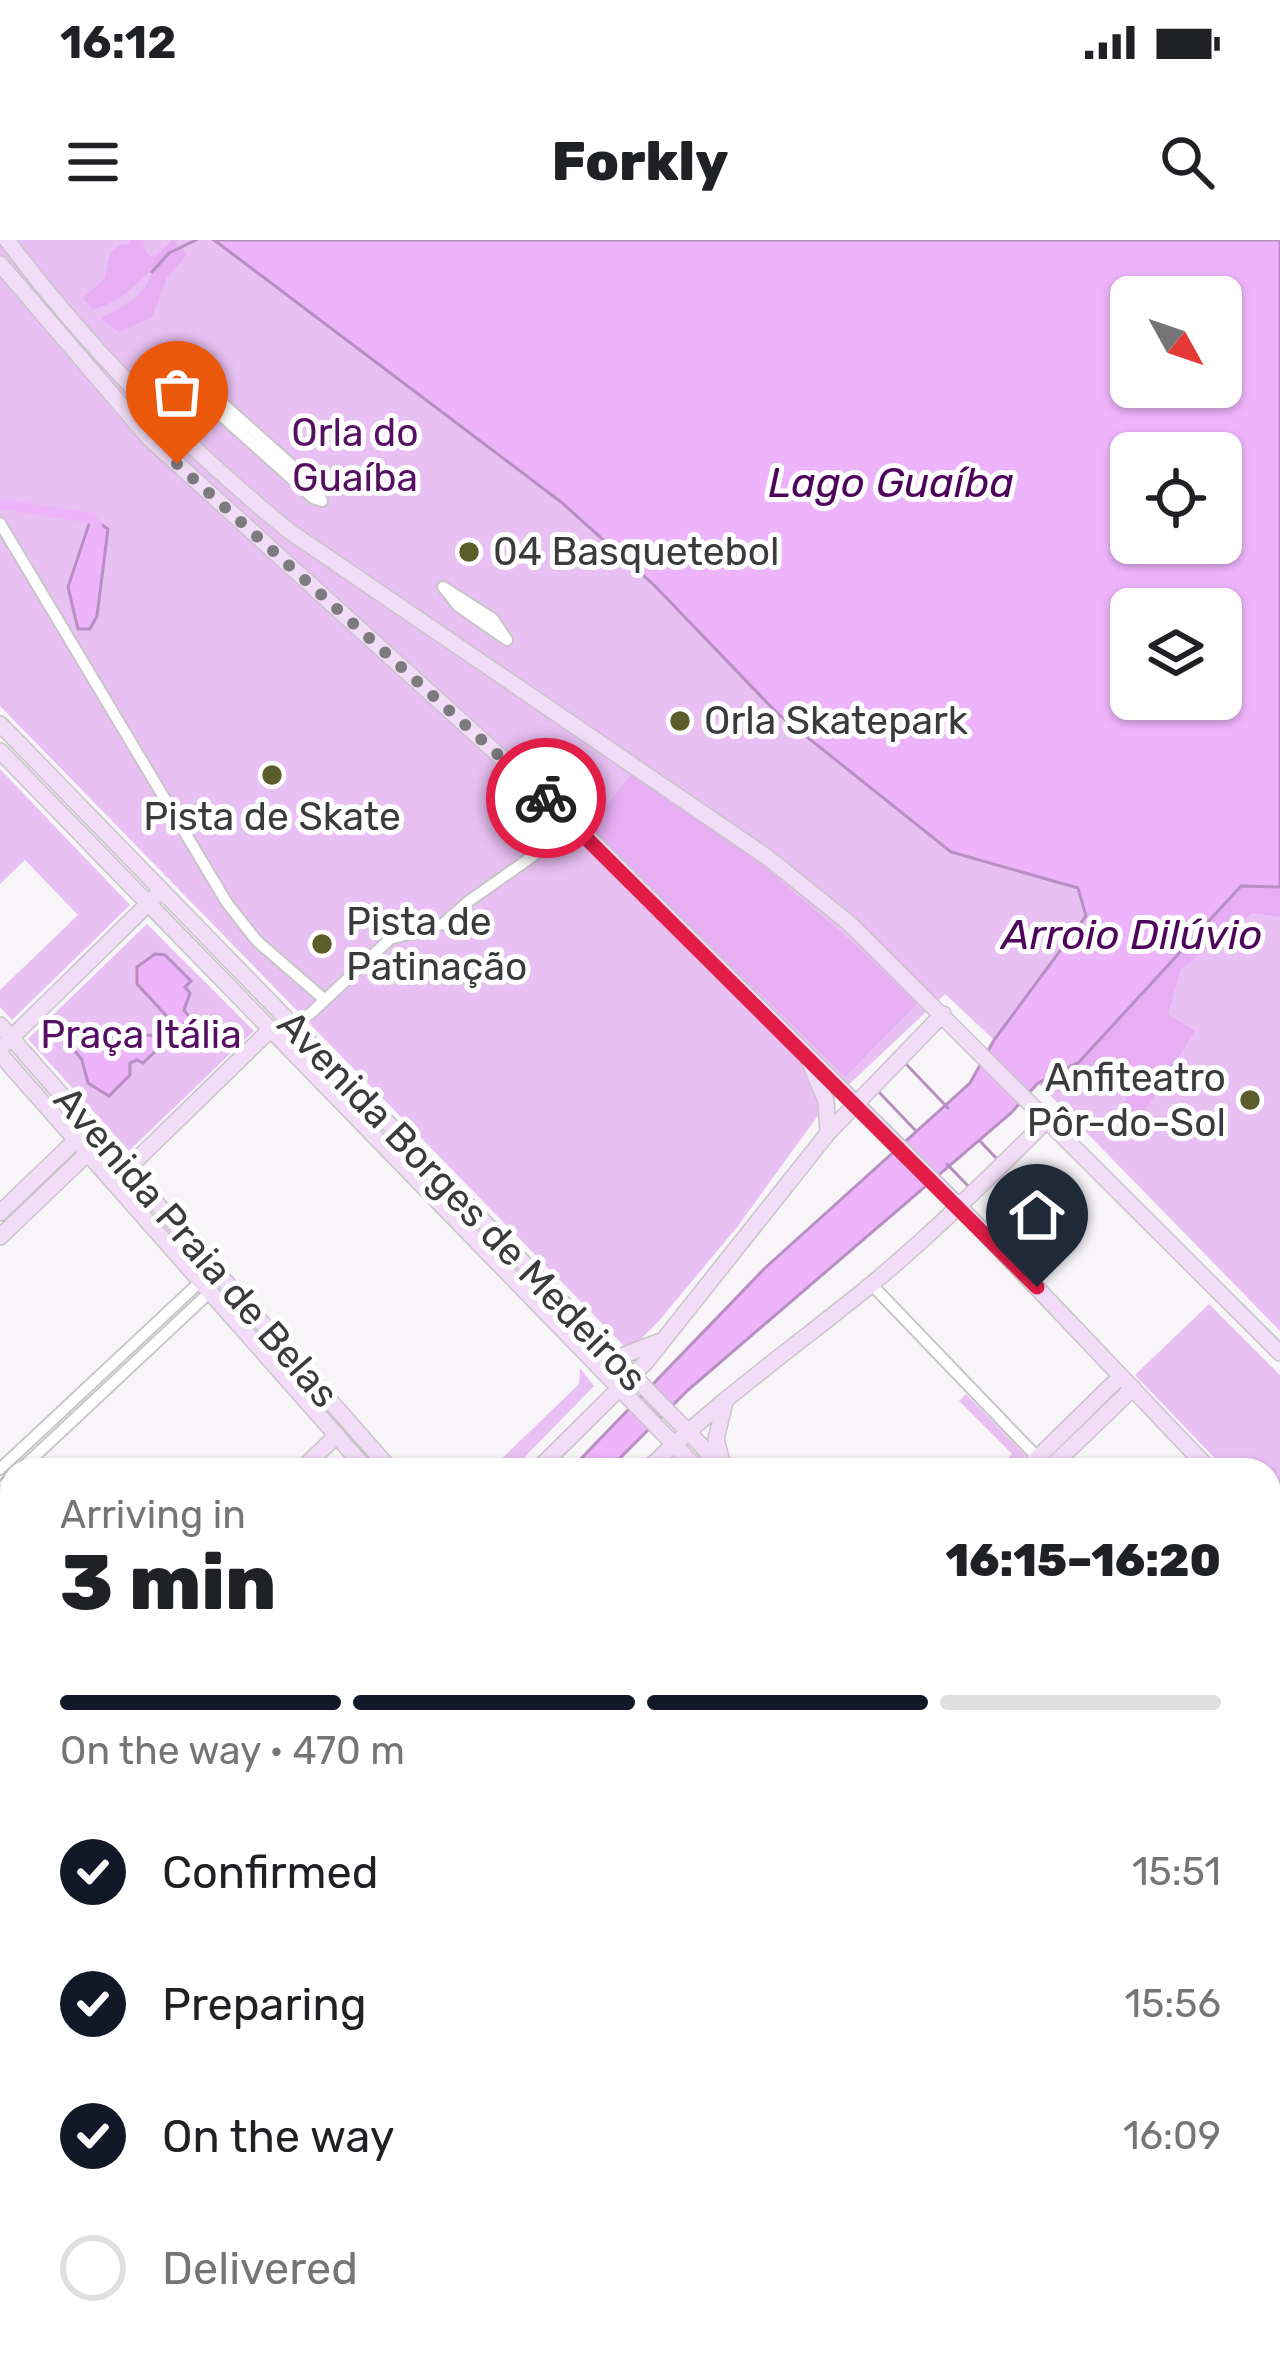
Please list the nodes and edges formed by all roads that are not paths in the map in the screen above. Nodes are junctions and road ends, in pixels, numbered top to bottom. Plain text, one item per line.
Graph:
1 (7, 240) edge
2 (0, 264) edge
3 (212, 394) joint
4 (0, 523) edge
5 (494, 619) joint
6 (0, 724) edge
7 (0, 751) edge
8 (578, 827) junction
9 (162, 891) junction
10 (148, 904) junction
11 (325, 1000) junction
12 (943, 1014) junction
13 (304, 1021) junction
14 (0, 1024) edge
15 (271, 1029) junction
16 (4, 1047) edge
17 (806, 1053) junction
18 (855, 1102) junction
19 (1042, 1112) junction
20 (828, 1132) junction
21 (102, 1139) junction
22 (83, 1145) junction
23 (128, 1168) junction
24 (114, 1181) junction
25 (960, 1207) junction
26 (0, 1213) edge
27 (977, 1226) junction
28 (935, 1228) junction
29 (1, 1234) edge
30 (871, 1284) junction
31 (206, 1286) junction
32 (664, 1340) junction
33 (1280, 1353) edge
34 (120, 1357) junction
35 (615, 1359) junction
36 (594, 1362) junction
37 (130, 1367) junction
38 (1127, 1382) junction
39 (631, 1388) junction
40 (725, 1401) junction
41 (675, 1432) junction
42 (337, 1436) junction
43 (24, 1447) junction
44 (34, 1457) joint
45 (12, 1458) edge
46 (314, 1458) edge
47 (356, 1458) edge
48 (381, 1458) edge
49 (551, 1458) edge
50 (656, 1458) edge
51 (691, 1458) edge
52 (709, 1458) edge
53 (721, 1458) edge
54 (1037, 1458) edge
55 (1054, 1458) edge
56 (1199, 1458) edge

1 - 12 main road
2 - 8 main road
3 - 3 street
4 - 11 street
5 - 5 street
6 - 9 main road, Avenida Borges de Medeiros
7 - 10 main road, Avenida Borges de Medeiros
8 - 11 street
8 - 17 main road
9 - 10 main road
9 - 13 main road, Avenida Borges de Medeiros
10 - 15 main road, Avenida Borges de Medeiros
10 - 16 main road
11 - 13 street
12 - 18 main road
12 - 19 main road
13 - 35 main road, Avenida Borges de Medeiros
14 - 16 main road, Avenida Praia de Belas
15 - 23 main road
15 - 36 main road, Avenida Borges de Medeiros
16 - 21 main road, Avenida Praia de Belas
16 - 22 main road, Avenida Praia de Belas
17 - 18 main road
17 - 20 main road
18 - 20 main road
18 - 25 main road
19 - 25 main road
19 - 33 main road
20 - 32 main road
21 - 22 main road
21 - 23 main road, Avenida Praia de Belas
22 - 24 main road, Avenida Praia de Belas
22 - 26 main road
22 - 29 main road
23 - 24 main road
23 - 48 main road, Avenida Praia de Belas
24 - 31 main road, Avenida Praia de Belas
25 - 27 main road
25 - 28 main road
27 - 28 main road
27 - 38 main road
28 - 30 main road
30 - 40 main road
30 - 54 street
31 - 34 street
31 - 37 street
31 - 42 main road, Avenida Praia de Belas
32 - 35 main road
32 - 39 main road
34 - 37 street
34 - 43 street
35 - 36 main road
35 - 39 main road, Avenida Borges de Medeiros
36 - 39 main road, Avenida Borges de Medeiros
37 - 44 street
38 - 55 main road
38 - 56 main road
39 - 41 main road, Avenida Borges de Medeiros
39 - 49 main road
40 - 41 main road
40 - 53 main road
41 - 50 main road
41 - 51 main road
41 - 52 main road, Avenida Borges de Medeiros
42 - 46 main road
42 - 47 main road, Avenida Praia de Belas
43 - 44 street
43 - 45 street

